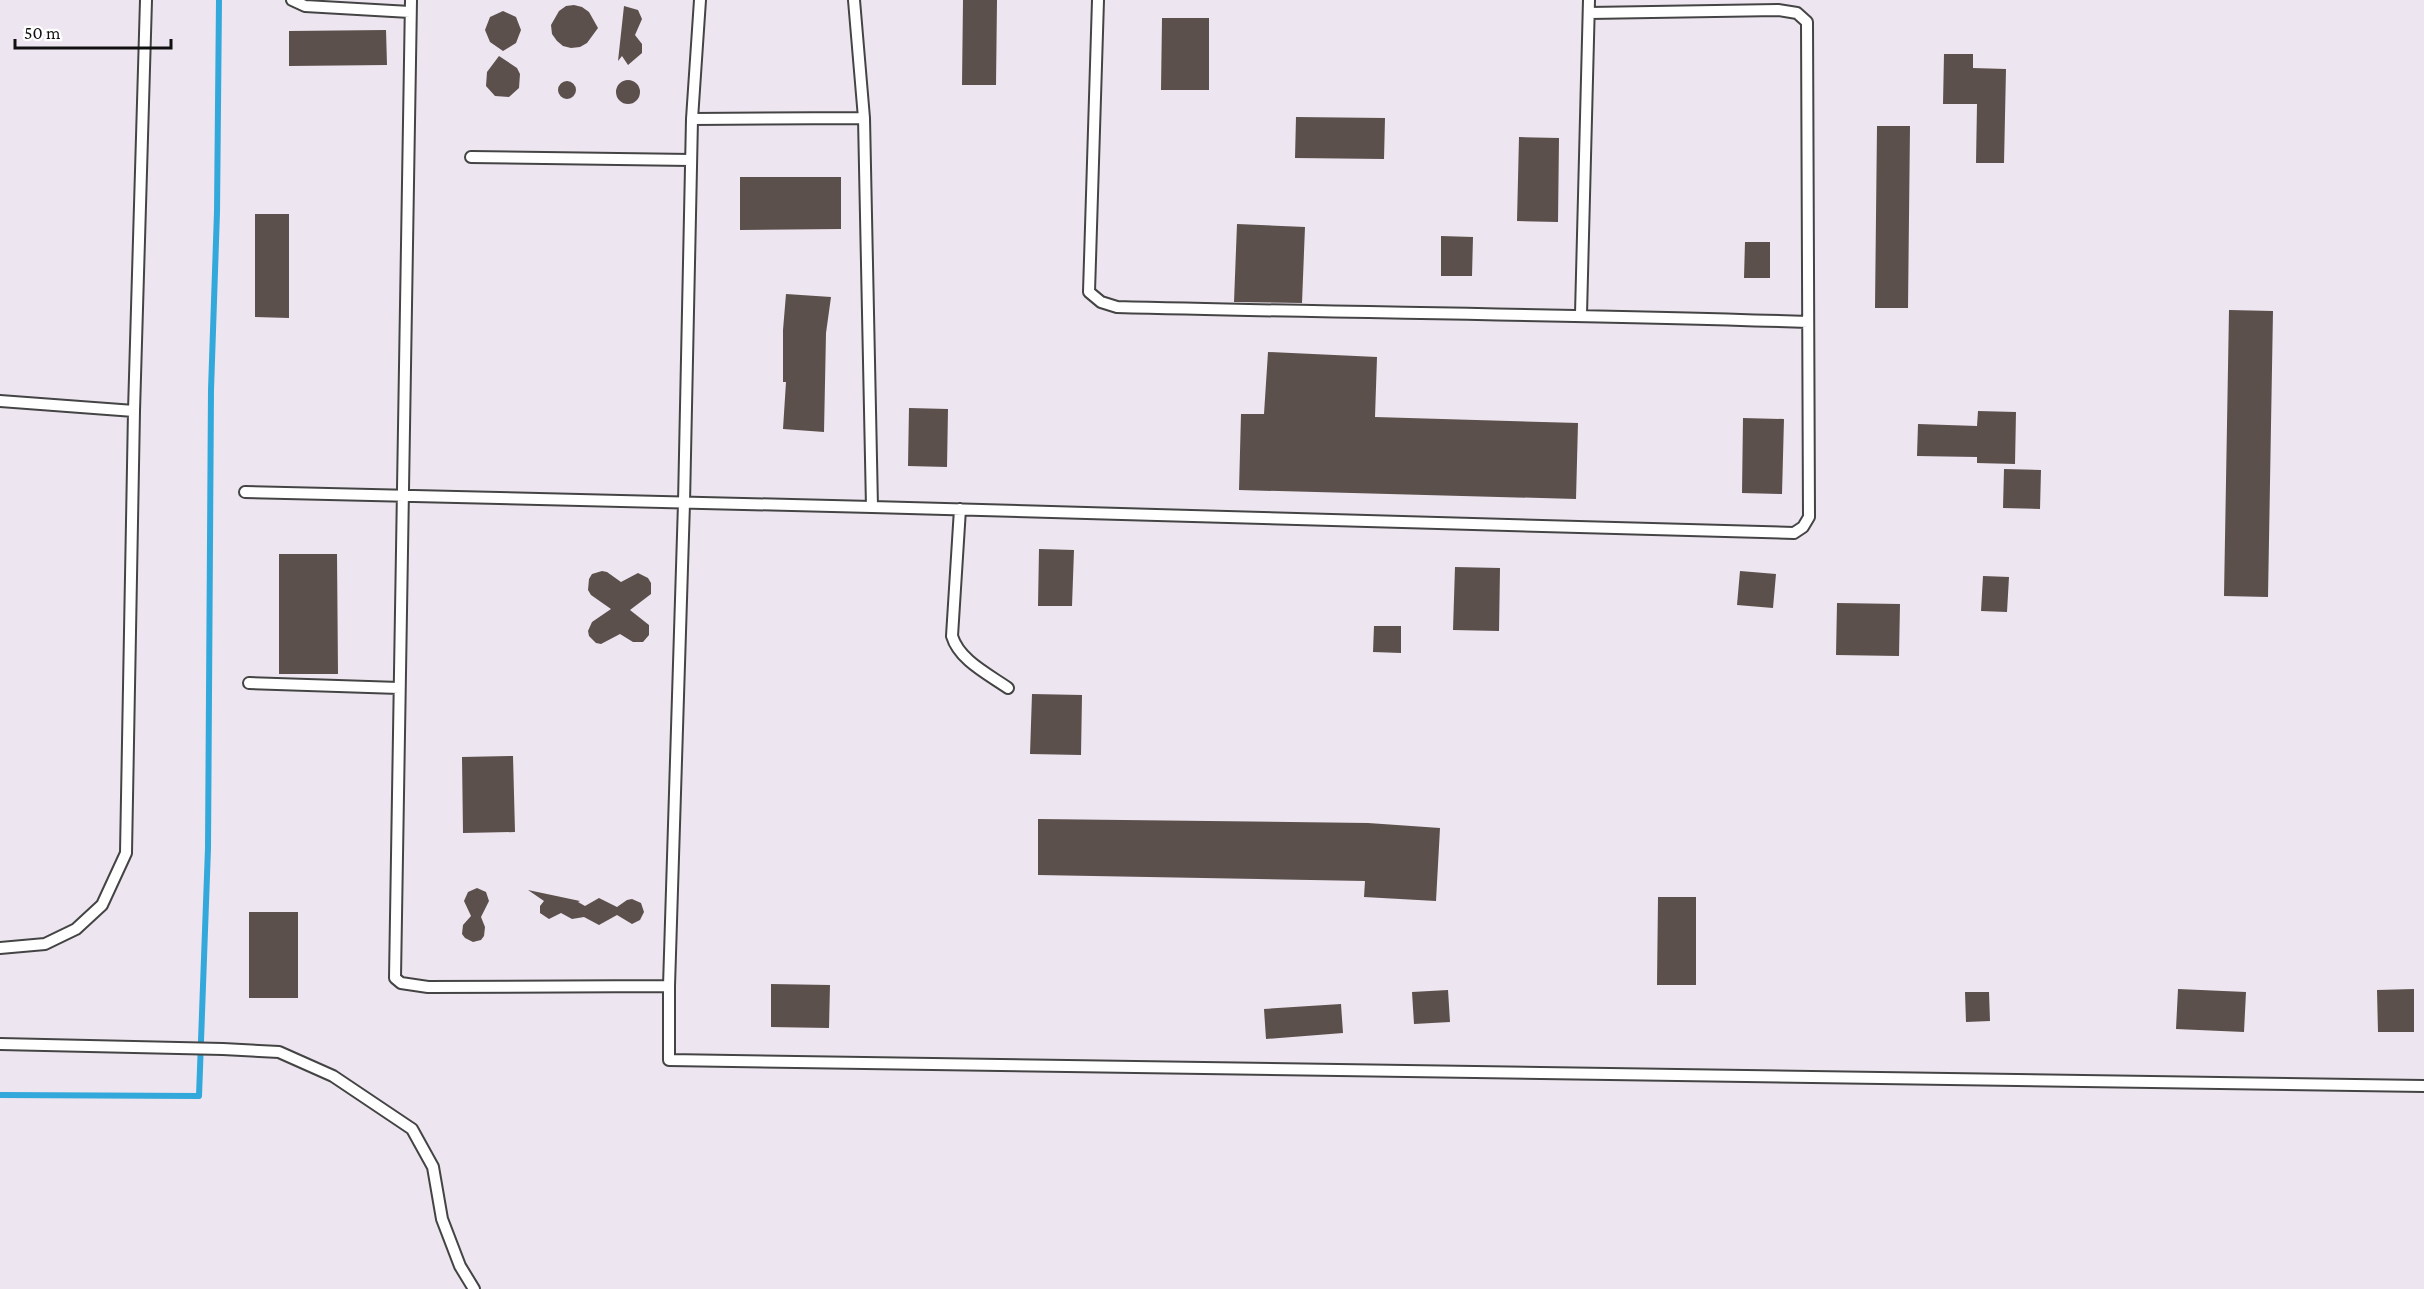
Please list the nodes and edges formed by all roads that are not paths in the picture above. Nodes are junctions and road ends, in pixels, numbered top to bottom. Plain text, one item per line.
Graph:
1 (146, 0) edge
2 (292, 0) edge
3 (411, 0) edge
4 (700, 0) edge
5 (854, 0) edge
6 (1098, 0) edge
7 (1589, 0) edge
8 (410, 12) junction
9 (1589, 13) junction
10 (864, 118) junction
11 (692, 119) junction
12 (471, 157) dead end
13 (691, 160) junction
14 (1581, 314) junction
15 (1808, 322) junction
16 (0, 401) edge
17 (134, 411) junction
18 (245, 492) dead end
19 (404, 495) junction
20 (684, 503) junction
21 (872, 507) junction
22 (960, 509) junction
23 (249, 683) dead end
24 (399, 688) junction
25 (1008, 688) dead end
26 (0, 948) edge
27 (669, 986) junction
28 (0, 1044) edge
29 (2424, 1086) edge
30 (474, 1289) edge

1 - 17 lane
2 - 8 lane
3 - 8 lane
4 - 11 lane
5 - 10 lane
6 - 14 lane
7 - 9 lane
8 - 19 lane
9 - 14 lane
9 - 15 lane
10 - 11 lane
10 - 21 lane
11 - 13 lane
12 - 13 lane
13 - 20 lane
14 - 15 lane
15 - 22 lane
16 - 17 lane
17 - 26 lane
18 - 19 lane
19 - 20 lane
19 - 24 lane
20 - 21 lane
20 - 27 lane
21 - 22 lane
22 - 25 lane
23 - 24 lane
24 - 27 lane
27 - 29 lane
28 - 30 lane

